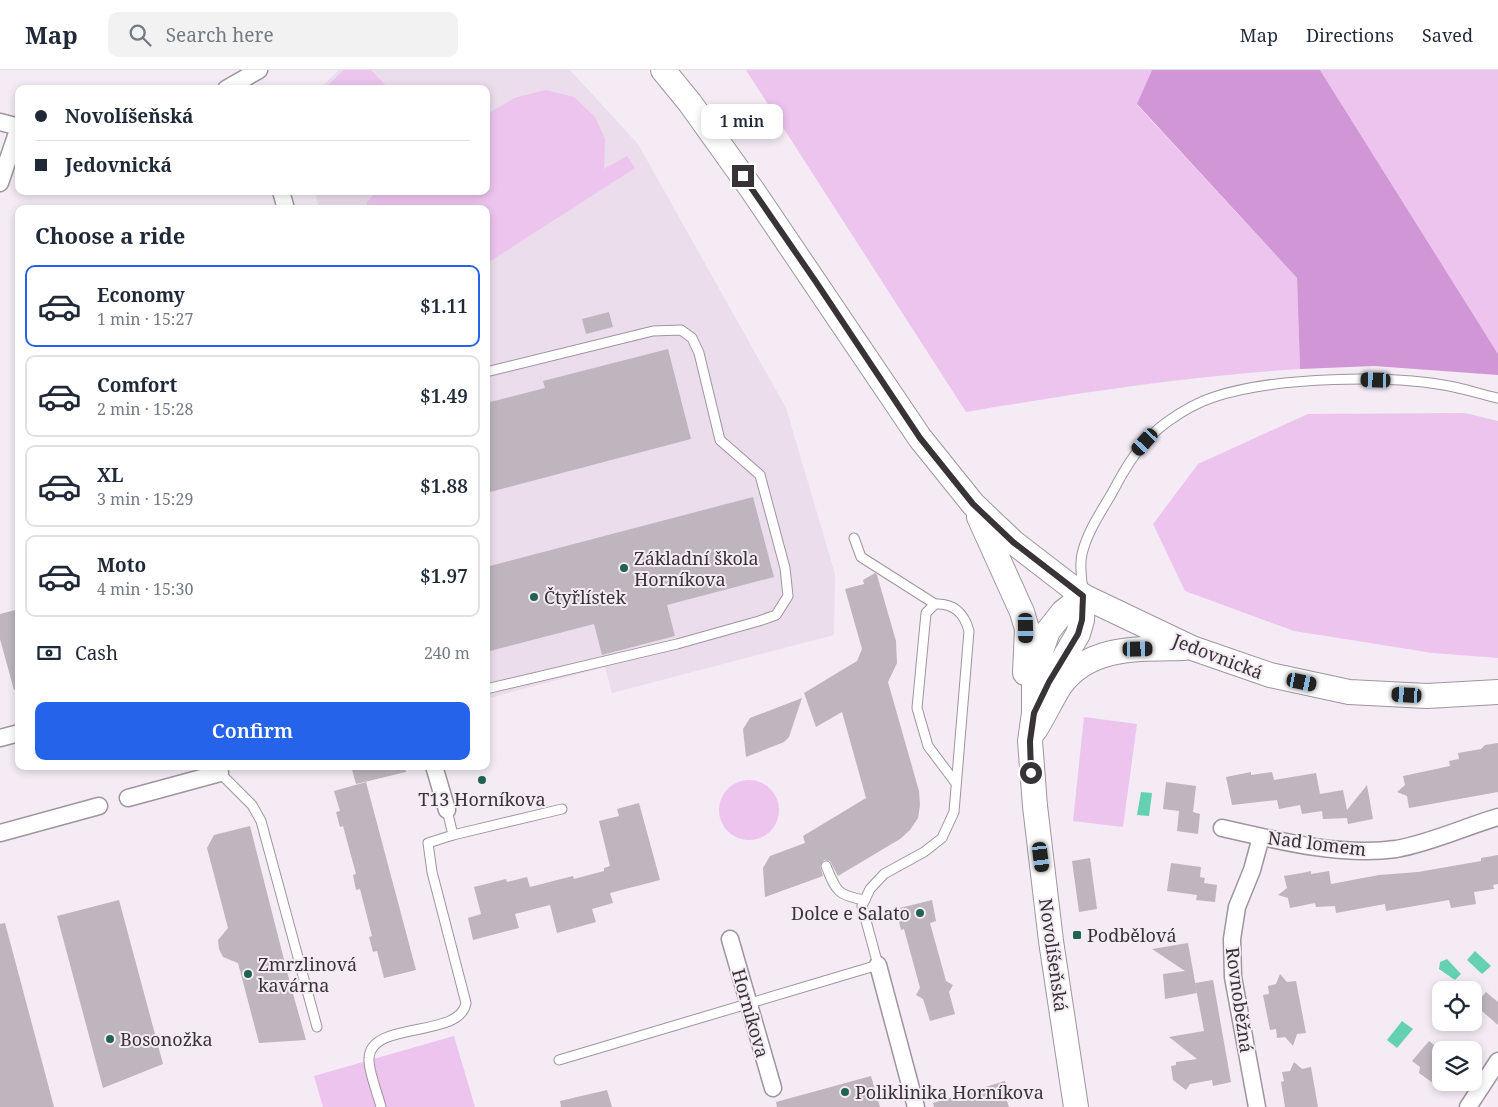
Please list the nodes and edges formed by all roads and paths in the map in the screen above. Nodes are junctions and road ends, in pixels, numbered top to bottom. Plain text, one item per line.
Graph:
1 (663, 70) edge
2 (253, 76) edge
3 (234, 85) edge
4 (0, 122) edge
5 (15, 126) edge
6 (15, 139) edge
7 (0, 183) edge
8 (490, 371) edge
9 (1498, 398) edge
10 (973, 504) junction
11 (854, 538) dead end
12 (1083, 596) junction
13 (935, 604) junction
14 (1192, 648) junction
15 (490, 689) edge
16 (1498, 692) edge
17 (15, 734) edge
18 (0, 738) edge
19 (1030, 741) junction
20 (220, 770) edge
21 (435, 770) edge
22 (955, 782) junction
23 (128, 798) dead end
24 (100, 806) dead end
25 (562, 809) dead end
26 (447, 810) joint
27 (1498, 817) edge
28 (1222, 828) dead end
29 (0, 833) edge
30 (453, 835) junction
31 (1261, 837) junction
32 (826, 866) dead end
33 (865, 900) junction
34 (730, 939) dead end
35 (878, 965) junction
36 (749, 1002) junction
37 (317, 1027) dead end
38 (559, 1060) dead end
39 (1498, 1061) edge
40 (773, 1088) dead end
41 (381, 1107) edge
42 (916, 1107) edge
43 (1076, 1107) edge
44 (1257, 1107) edge
45 (1468, 1107) edge

1 - 10 main road, Jedovnická
2 - 3 street
4 - 5 street
6 - 7 street
8 - 15 lane
9 - 12 lane
10 - 12 main road, Jedovnická
10 - 19 main road
11 - 13 lane
12 - 14 main road, Jedovnická
12 - 19 main road, Novolíšeňská
13 - 22 lane
13 - 22 lane
14 - 16 main road, Jedovnická
14 - 19 main road
17 - 18 street
19 - 43 main road, Novolíšeňská
20 - 23 street
20 - 37 lane
21 - 26 street
22 - 33 lane
24 - 29 street
25 - 30 lane
26 - 30 lane
27 - 31 street, Nad lomem
28 - 31 street, Nad lomem
30 - 41 lane
31 - 44 street, Rovnoběžná
32 - 33 lane
33 - 35 lane
34 - 36 street, Horníkova
35 - 36 lane
35 - 42 street
36 - 38 lane
36 - 40 street, Horníkova
39 - 45 street

